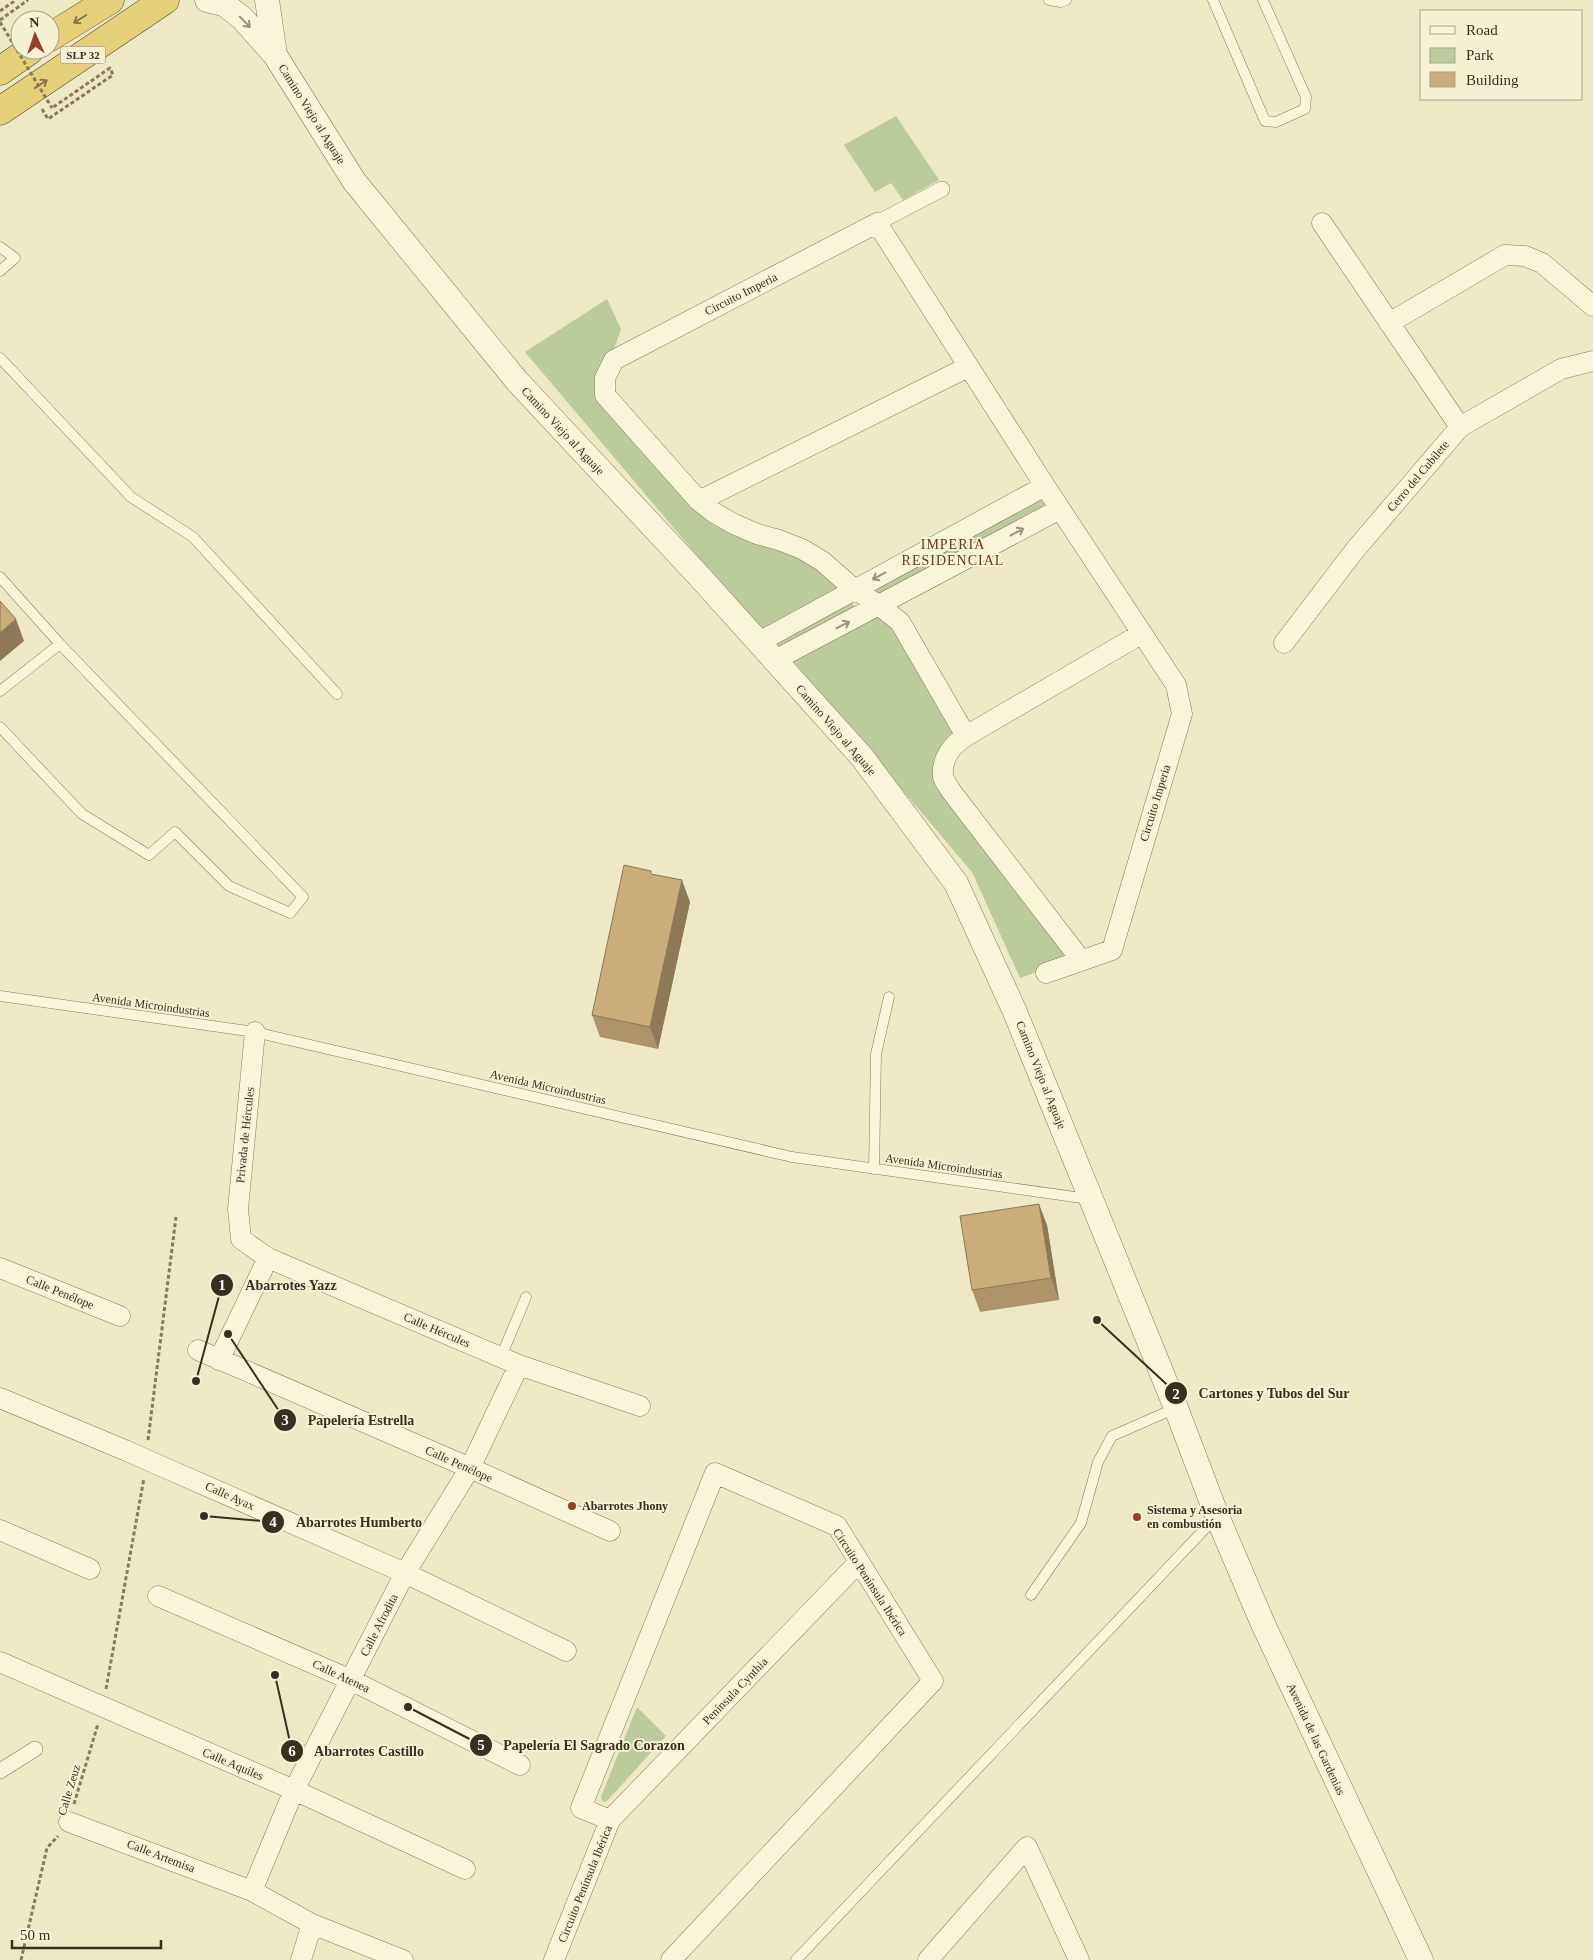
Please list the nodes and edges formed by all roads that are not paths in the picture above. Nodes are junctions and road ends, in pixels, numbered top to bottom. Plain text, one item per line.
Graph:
1 (110, 0) edge
2 (165, 0) edge
3 (207, 0) edge
4 (267, 0) edge
5 (1049, 0) edge
6 (1066, 0) edge
7 (1213, 0) edge
8 (1263, 0) edge
9 (60, 31) edge
10 (275, 56) junction
11 (15, 60) edge
12 (0, 70) edge
13 (0, 111) edge
14 (942, 189) dead end
15 (877, 223) junction
16 (1322, 223) dead end
17 (0, 246) edge
18 (0, 271) edge
19 (1593, 306) edge
20 (1389, 323) junction
21 (0, 358) edge
22 (1593, 361) edge
23 (968, 366) junction
24 (1460, 427) junction
25 (1045, 486) junction
26 (699, 501) junction
27 (1060, 508) junction
28 (0, 577) edge
29 (854, 589) junction
30 (880, 606) junction
31 (1141, 634) junction
32 (759, 642) junction
33 (1284, 643) dead end
34 (60, 644) junction
35 (775, 660) junction
36 (0, 691) edge
37 (337, 694) dead end
38 (0, 727) edge
39 (966, 736) junction
40 (1082, 960) junction
41 (1046, 973) dead end
42 (0, 996) edge
43 (889, 997) dead end
44 (255, 1032) junction
45 (874, 1169) junction
46 (1091, 1199) junction
47 (241, 1239) joint
48 (268, 1258) junction
49 (0, 1268) edge
50 (526, 1297) dead end
51 (120, 1316) dead end
52 (198, 1350) dead end
53 (220, 1360) junction
54 (510, 1361) junction
55 (0, 1398) edge
56 (640, 1406) dead end
57 (1176, 1408) junction
58 (470, 1468) junction
59 (1217, 1516) junction
60 (0, 1530) edge
61 (610, 1531) dead end
62 (859, 1562) junction
63 (90, 1569) dead end
64 (406, 1573) junction
65 (1031, 1594) dead end
66 (158, 1596) dead end
67 (566, 1651) dead end
68 (0, 1662) edge
69 (351, 1680) junction
70 (35, 1749) dead end
71 (520, 1765) dead end
72 (0, 1771) edge
73 (294, 1790) junction
74 (610, 1820) junction
75 (69, 1822) road end
76 (465, 1869) dead end
77 (252, 1891) junction
78 (312, 1924) junction
79 (301, 1960) edge
80 (403, 1960) edge
81 (554, 1960) edge
82 (671, 1960) edge
83 (796, 1960) edge
84 (928, 1960) edge
85 (1079, 1960) edge
86 (1420, 1960) edge

1 -> 9 highway, SLP 32
13 -> 2 highway, SLP 32
3 -> 10 street, Camino Viejo al Aguaje
4 - 10 street, Camino Viejo al Aguaje
5 - 6 lane
7 - 8 lane
10 - 32 street, Camino Viejo al Aguaje
11 - 12 highway
14 - 15 street
15 - 23 street, Circuito Imperia
15 - 26 street, Circuito Imperia
16 - 20 street
17 - 18 lane
19 - 20 street
20 - 24 street
21 - 37 lane
22 - 24 street, Cerro del Cubilete
23 - 25 street, Circuito Imperia
23 - 26 street
24 - 33 street, Cerro del Cubilete
25 - 27 street, Circuito Imperia
25 -> 29 street
26 - 29 street, Circuito Imperia
30 -> 27 street
27 - 31 street, Circuito Imperia
28 - 34 lane
29 - 30 street, Circuito Imperia
29 - 32 street
35 -> 30 street
30 - 39 street, Circuito Imperia
31 - 39 street
31 - 40 street, Circuito Imperia
32 - 35 street, Camino Viejo al Aguaje
34 - 36 lane
34 - 38 lane
35 - 46 street, Camino Viejo al Aguaje
39 - 40 street
40 - 41 street, Circuito Imperia
42 - 44 lane, Avenida Microindustrias
43 - 45 lane
44 - 45 lane, Avenida Microindustrias
44 - 47 street, Privada de Hércules
45 - 46 lane, Avenida Microindustrias
46 - 57 street, Camino Viejo al Aguaje
47 - 48 street, Calle Hércules
48 - 53 street
48 - 54 street, Calle Hércules
49 - 51 street, Calle Penélope
50 - 54 lane
52 - 53 street, Calle Penélope
53 - 58 street, Calle Penélope
54 - 56 street, Calle Hércules
54 - 58 street, Calle Afrodita
55 - 64 street, Calle Ayax, bridge
57 - 59 street, Camino Viejo al Aguaje
57 - 65 lane
58 - 61 street, Calle Penélope
58 - 64 street, Calle Afrodita
59 - 83 lane
59 - 86 street, Avenida de las Gardenias
60 - 63 street
62 - 74 street, Península Cynthia
62 - 74 street, Circuito Península Ibérica
62 - 82 street, Circuito Península Ibérica
64 - 67 street, Calle Ayax
64 - 69 street, Calle Afrodita
66 - 69 street, Calle Atenea
68 - 73 street, Calle Aquiles
69 - 71 street, Calle Atenea
69 - 73 street, Calle Afrodita
70 - 72 street
73 - 76 street, Calle Aquiles
73 - 77 street, Calle Afrodita
74 - 81 street, Circuito Península Ibérica
75 - 77 street, Calle Artemisa
77 - 78 street, Calle Artemisa
78 - 79 street
78 - 80 street, Calle Artemisa
84 - 85 street

